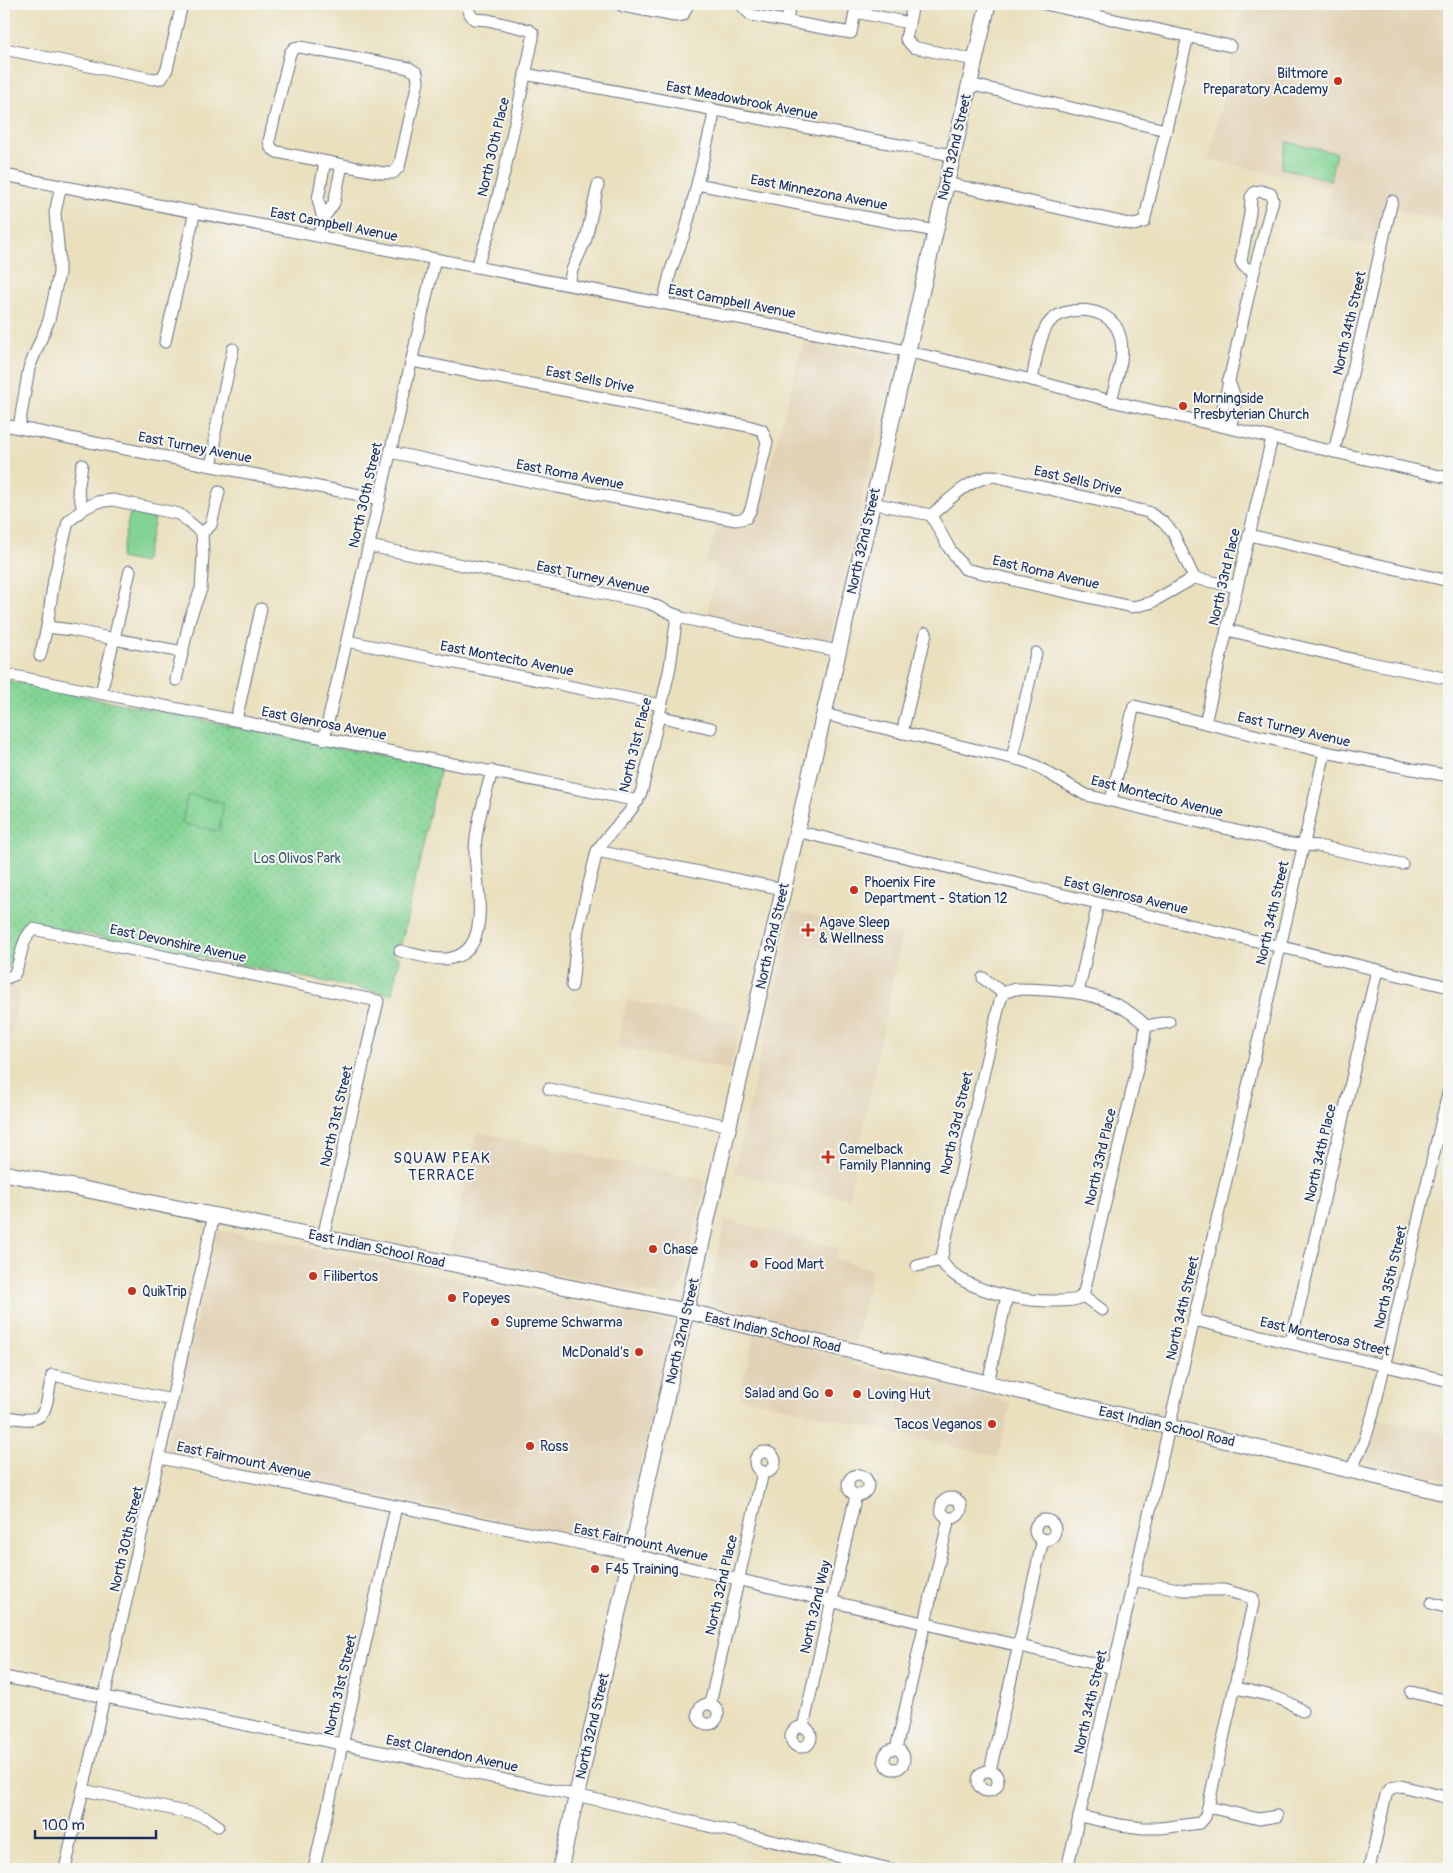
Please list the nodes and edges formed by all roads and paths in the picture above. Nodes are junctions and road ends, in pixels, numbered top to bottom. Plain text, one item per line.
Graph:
1 (182, 4) edge
2 (467, 4) edge
3 (474, 4) edge
4 (620, 4) edge
5 (790, 4) edge
6 (913, 4) edge
7 (988, 4) edge
8 (1045, 4) edge
9 (742, 7) dead end
10 (686, 9) edge
11 (474, 19) junction
12 (787, 21) junction
13 (909, 22) junction
14 (1188, 36) junction
15 (1230, 46) dead end
16 (4, 49) edge
17 (974, 60) junction
18 (525, 74) junction
19 (969, 84) junction
20 (713, 110) junction
21 (1166, 130) junction
22 (952, 155) junction
23 (325, 162) junction
24 (342, 165) junction
25 (4, 175) edge
26 (946, 183) junction
27 (697, 184) junction
28 (598, 185) dead end
29 (61, 186) junction
30 (320, 189) junction
31 (336, 192) junction
32 (1392, 201) dead end
33 (195, 212) junction
34 (323, 219) junction
35 (935, 230) junction
36 (320, 236) junction
37 (435, 258) junction
38 (476, 266) junction
39 (1254, 271) junction
40 (569, 284) junction
41 (663, 303) junction
42 (165, 342) dead end
43 (233, 349) dead end
44 (907, 351) junction
45 (412, 361) junction
46 (1032, 380) junction
47 (1110, 401) junction
48 (4, 424) edge
49 (19, 427) junction
50 (1225, 427) junction
51 (1272, 438) junction
52 (390, 452) junction
53 (1334, 452) junction
54 (82, 465) dead end
55 (211, 465) junction
56 (1449, 478) edge
57 (219, 492) dead end
58 (380, 499) junction
59 (872, 503) junction
60 (83, 509) junction
61 (931, 515) junction
62 (746, 518) joint
63 (202, 533) junction
64 (1249, 535) junction
65 (369, 546) junction
66 (130, 571) dead end
67 (1194, 578) junction
68 (1449, 582) edge
69 (1237, 587) junction
70 (261, 609) dead end
71 (677, 615) junction
72 (48, 627) junction
73 (1227, 630) junction
74 (926, 633) dead end
75 (114, 640) junction
76 (347, 641) junction
77 (838, 651) junction
78 (183, 652) junction
79 (1036, 653) dead end
80 (40, 656) dead end
81 (4, 674) edge
82 (1449, 679) edge
83 (176, 680) dead end
84 (101, 693) junction
85 (660, 710) junction
86 (823, 714) junction
87 (236, 720) junction
88 (1205, 723) junction
89 (711, 728) dead end
90 (902, 733) junction
91 (324, 739) junction
92 (1325, 752) junction
93 (1012, 758) junction
94 (492, 771) junction
95 (1449, 776) edge
96 (1111, 800) junction
97 (638, 801) junction
98 (796, 831) junction
99 (1303, 846) junction
100 (597, 851) junction
101 (1402, 864) dead end
102 (783, 889) junction
103 (1098, 904) junction
104 (1280, 946) junction
105 (400, 951) dead end
106 (1377, 970) junction
107 (983, 978) dead end
108 (4, 979) edge
109 (572, 986) dead end
110 (1449, 987) edge
111 (1078, 992) junction
112 (1003, 993) junction
113 (378, 1001) joint
114 (1169, 1022) dead end
115 (1146, 1026) junction
116 (1449, 1088) edge
117 (549, 1089) dead end
118 (728, 1126) junction
119 (4, 1173) edge
120 (214, 1215) junction
121 (323, 1237) junction
122 (940, 1260) junction
123 (917, 1266) dead end
124 (1082, 1295) junction
125 (1007, 1296) junction
126 (1102, 1310) dead end
127 (686, 1311) junction
128 (1194, 1320) junction
129 (1291, 1342) junction
130 (1385, 1365) junction
131 (1449, 1381) edge
132 (988, 1383) junction
133 (172, 1400) junction
134 (4, 1416) edge
135 (1169, 1426) junction
136 (160, 1458) junction
137 (1351, 1470) junction
138 (763, 1472) dead end
139 (1449, 1494) edge
140 (856, 1495) dead end
141 (396, 1506) junction
142 (950, 1518) dead end
143 (1043, 1539) dead end
144 (631, 1554) junction
145 (738, 1579) junction
146 (1133, 1580) junction
147 (832, 1602) junction
148 (1431, 1603) dead end
149 (1449, 1608) edge
150 (925, 1623) junction
151 (1018, 1646) junction
152 (1113, 1668) junction
153 (4, 1678) edge
154 (1235, 1688) junction
155 (1410, 1692) dead end
156 (103, 1698) junction
157 (1449, 1701) edge
158 (710, 1704) dead end
159 (1302, 1711) dead end
160 (803, 1727) dead end
161 (342, 1745) junction
162 (896, 1749) dead end
163 (990, 1771) dead end
164 (83, 1790) junction
165 (577, 1795) junction
166 (1449, 1798) edge
167 (1208, 1807) junction
168 (1079, 1816) junction
169 (1278, 1816) dead end
170 (218, 1826) dead end
171 (314, 1868) edge
172 (65, 1869) edge
173 (326, 1869) edge
174 (560, 1869) edge
175 (891, 1869) edge
176 (1067, 1869) edge
177 (1369, 1869) edge

1 - 16 street
2 - 11 street
3 - 11 street
4 - 10 street
5 - 12 street
6 - 13 street
7 - 17 main road, North 32nd Street
8 - 14 street
9 - 12 street
11 - 18 street, North 30th Place
12 - 13 street
13 - 17 street
14 - 15 street
14 - 21 street
17 - 19 main road, North 32nd Street
18 - 20 street, East Meadowbrook Avenue
18 - 38 street, North 30th Place
19 - 21 street
19 - 22 main road, North 32nd Street
20 - 22 street, East Meadowbrook Avenue
20 - 27 street
21 - 26 street
22 - 26 main road, North 32nd Street
23 - 24 street
23 - 24 street
23 - 30 street
24 - 31 street
25 - 29 street, East Campbell Avenue
26 - 35 main road, North 32nd Street
27 - 35 street, East Minnezona Avenue
27 - 41 street
28 - 40 street
29 - 33 street, East Campbell Avenue
29 - 49 street
30 - 31 street
30 - 34 street
31 - 34 street
32 - 53 street, North 34th Street
33 - 36 street, East Campbell Avenue
33 - 42 street
34 - 36 street
35 - 44 main road, North 32nd Street
36 - 37 street, East Campbell Avenue
37 - 38 street, East Campbell Avenue
37 - 45 street, North 30th Street
38 - 40 street, East Campbell Avenue
39 - 39 street
39 - 50 street
40 - 41 street, East Campbell Avenue
41 - 44 street, East Campbell Avenue
43 - 55 street
44 - 46 street, East Campbell Avenue
44 - 59 main road, North 32nd Street
45 - 52 street, North 30th Street
45 - 62 street, East Sells Drive
46 - 47 street, East Campbell Avenue
46 - 47 street
47 - 50 street, East Campbell Avenue
48 - 49 street, East Turney Avenue
49 - 55 street, East Turney Avenue
50 - 51 street, East Campbell Avenue
51 - 53 street, East Campbell Avenue
51 - 64 street, North 33rd Place
52 - 58 street, North 30th Street
52 - 62 street, East Roma Avenue
53 - 56 street, East Campbell Avenue
54 - 60 street
55 - 58 street, East Turney Avenue
57 - 63 street
58 - 65 street, North 30th Street
59 - 61 street
59 - 77 main road, North 32nd Street
60 - 63 street
60 - 72 street
61 - 67 street, East Roma Avenue
61 - 67 street, East Sells Drive
63 - 78 street
64 - 68 street
64 - 69 street, North 33rd Place
65 - 71 street, East Turney Avenue
65 - 76 street, North 30th Street
66 - 75 street
67 - 69 street
69 - 73 street, North 33rd Place
70 - 87 street
71 - 77 street, East Turney Avenue
71 - 85 street, North 31st Place
72 - 75 street
72 - 80 street
73 - 82 street
73 - 88 street, North 33rd Place
74 - 90 street
75 - 78 street
75 - 84 street
76 - 85 street, East Montecito Avenue
76 - 91 street, North 30th Street
77 - 86 main road, North 32nd Street
78 - 83 street
79 - 93 street
81 - 84 street, East Glenrosa Avenue
84 - 87 street, East Glenrosa Avenue
85 - 89 street, East Montecito Avenue
85 - 97 street, North 31st Place
86 - 90 street, East Montecito Avenue
86 - 98 main road, North 32nd Street
87 - 91 street, East Glenrosa Avenue
88 - 92 street, East Turney Avenue
88 - 96 street, East Turney Avenue
90 - 93 street, East Montecito Avenue
91 - 94 street, East Glenrosa Avenue
92 - 95 street, East Turney Avenue
92 - 99 street, North 34th Street
93 - 96 street, East Montecito Avenue
94 - 97 street, East Glenrosa Avenue
94 - 105 street
96 - 99 street, East Montecito Avenue
97 - 100 street, North 31st Place
98 - 102 main road, North 32nd Street
98 - 103 street, East Glenrosa Avenue
99 - 101 street, East Montecito Avenue
99 - 104 street, North 34th Street
100 - 102 street
100 - 109 street, North 31st Place
102 - 118 main road, North 32nd Street
103 - 104 street, East Glenrosa Avenue
103 - 111 street
104 - 106 street, East Glenrosa Avenue
104 - 128 street, North 34th Street
106 - 110 street, East Glenrosa Avenue
106 - 129 street, North 34th Place
107 - 112 street
108 - 113 street, East Devonshire Avenue
111 - 112 street
111 - 115 street
112 - 122 street, North 33rd Street
113 - 121 street, North 31st Street
114 - 115 street
115 - 124 street, North 33rd Place
116 - 130 street, North 35th Street
117 - 118 street
118 - 127 main road, North 32nd Street
119 - 120 main road, East Indian School Road
120 - 121 main road, East Indian School Road
120 - 133 street, North 30th Street
121 - 127 main road, East Indian School Road
122 - 123 street
122 - 125 street
124 - 125 street
124 - 126 street
125 - 132 street
127 - 132 main road, East Indian School Road
127 - 144 main road, North 32nd Street
128 - 129 street, East Monterosa Street
128 - 135 street, North 34th Street
129 - 130 street, East Monterosa Street
130 - 131 street, East Monterosa Street
130 - 137 street, North 35th Street
132 - 135 main road, East Indian School Road
133 - 134 street
133 - 136 street, North 30th Street
135 - 137 main road, East Indian School Road
135 - 146 street, North 34th Street
136 - 141 street, East Fairmount Avenue
136 - 156 street, North 30th Street
137 - 139 main road, East Indian School Road
138 - 145 street, North 32nd Place
140 - 147 street, North 32nd Way
141 - 144 street, East Fairmount Avenue
141 - 161 street, North 31st Street
142 - 150 street
143 - 151 street
144 - 145 street, East Fairmount Avenue
144 - 165 main road, North 32nd Street
145 - 147 street, East Fairmount Avenue
145 - 158 street, North 32nd Place
146 - 152 street, North 34th Street
146 - 154 street
147 - 150 street, East Fairmount Avenue
147 - 160 street, North 32nd Way
148 - 149 street
150 - 151 street, East Fairmount Avenue
150 - 162 street
151 - 152 street, East Fairmount Avenue
151 - 163 street
152 - 168 street, North 34th Street
153 - 156 street, East Clarendon Avenue
154 - 159 street
154 - 167 street
155 - 157 street
156 - 161 street, East Clarendon Avenue
156 - 164 street, North 30th Street
161 - 165 street, East Clarendon Avenue
161 - 171 street, North 31st Street
164 - 170 street
164 - 172 street, North 30th Street
165 - 174 main road, North 32nd Street
165 - 175 street, East Clarendon Avenue
166 - 177 street
167 - 168 street
167 - 169 street
168 - 176 street, North 34th Street
171 - 173 street

